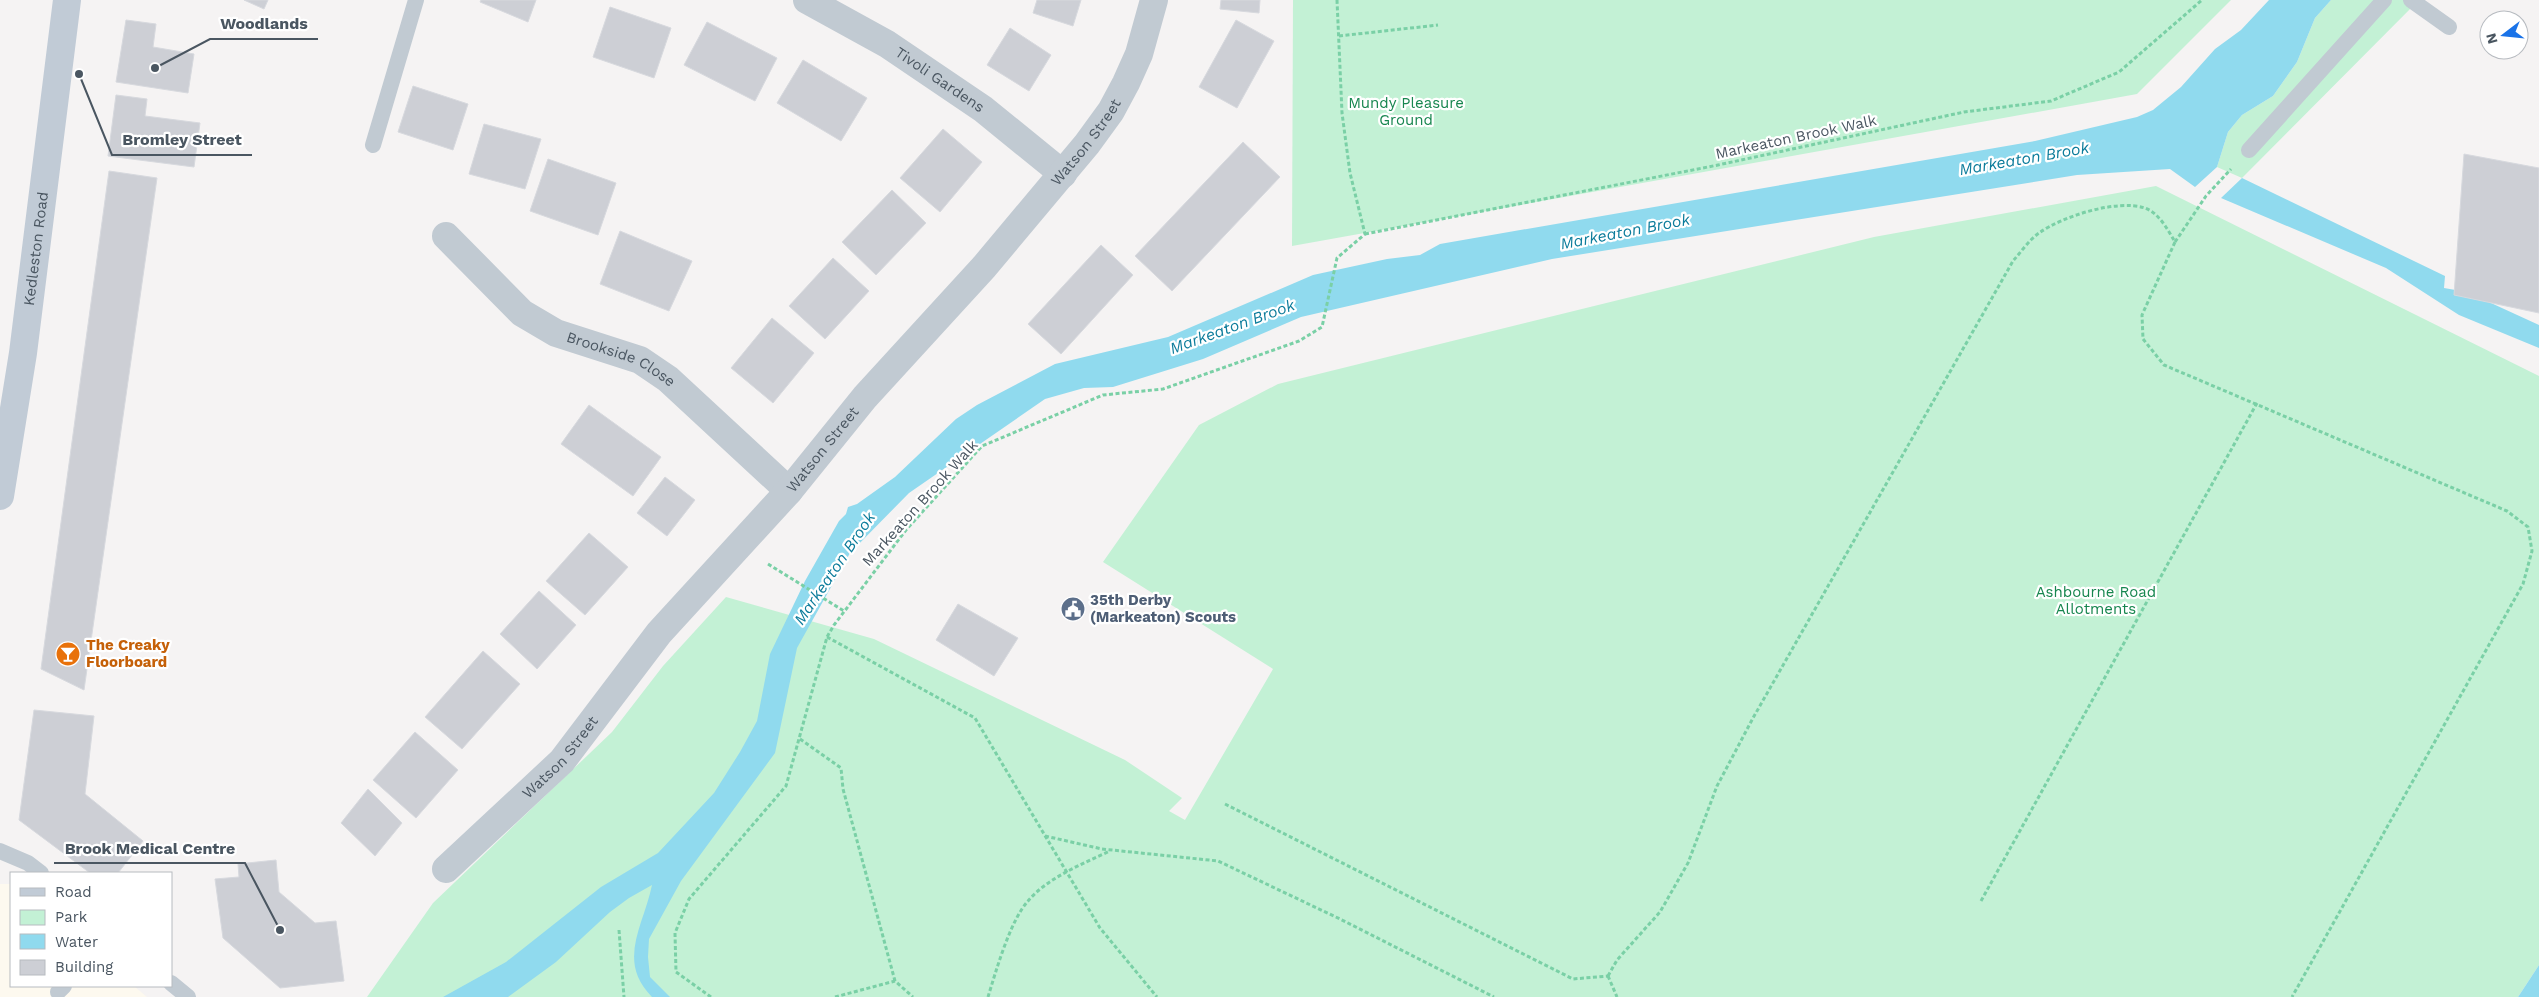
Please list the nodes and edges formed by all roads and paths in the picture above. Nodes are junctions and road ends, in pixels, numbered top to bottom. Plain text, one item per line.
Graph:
1 (66, 0) edge
2 (416, 0) edge
3 (806, 0) edge
4 (1154, 0) edge
5 (1337, 0) edge
6 (2202, 0) edge
7 (2384, 0) edge
8 (2411, 0) edge
9 (1438, 25) dead end
10 (2448, 27) dead end
11 (1339, 36) junction
12 (373, 145) dead end
13 (2249, 150) joint
14 (1062, 174) junction
15 (1365, 234) junction
16 (446, 236) dead end
17 (2175, 242) junction
18 (2257, 404) junction
19 (789, 491) junction
20 (0, 496) edge
21 (738, 545) junction
22 (844, 611) junction
23 (827, 637) junction
24 (800, 738) junction
25 (1225, 804) dead end
26 (1045, 836) junction
27 (1112, 850) junction
28 (0, 851) edge
29 (446, 869) dead end
30 (1066, 871) junction
31 (39, 872) edge
32 (1981, 901) dead end
33 (619, 930) dead end
34 (1608, 976) junction
35 (895, 981) junction
36 (172, 984) edge
37 (188, 997) edge
38 (624, 997) edge
39 (711, 997) edge
40 (835, 997) edge
41 (913, 997) edge
42 (988, 997) edge
43 (1157, 997) edge
44 (1494, 997) edge
45 (1617, 997) edge
46 (2292, 997) edge

1 - 20 street, Kedleston Road
2 - 12 lane
3 - 14 street, Tivoli Gardens
4 - 14 street, Watson Street
5 - 11 path
6 - 15 path, Markeaton Brook Walk
7 - 13 lane
8 - 10 lane
9 - 11 path
11 - 15 path
13 - 17 path
14 - 19 street, Watson Street
15 - 22 path, Markeaton Brook Walk
16 - 19 street, Brookside Close
17 - 18 path
17 - 34 path
18 - 32 path
18 - 46 path
19 - 21 street, Watson Street
21 - 22 path
21 - 29 street, Watson Street
22 - 23 path, Markeaton Brook Walk
23 - 24 path, Markeaton Brook Walk
23 - 26 path
24 - 35 path
24 - 39 path, Markeaton Brook Walk
25 - 34 path
26 - 27 path
26 - 30 path
27 - 30 path
27 - 44 path
28 - 31 lane
30 - 42 path
30 - 43 path
33 - 38 path
34 - 45 path
35 - 40 path
35 - 41 path
36 - 37 lane

